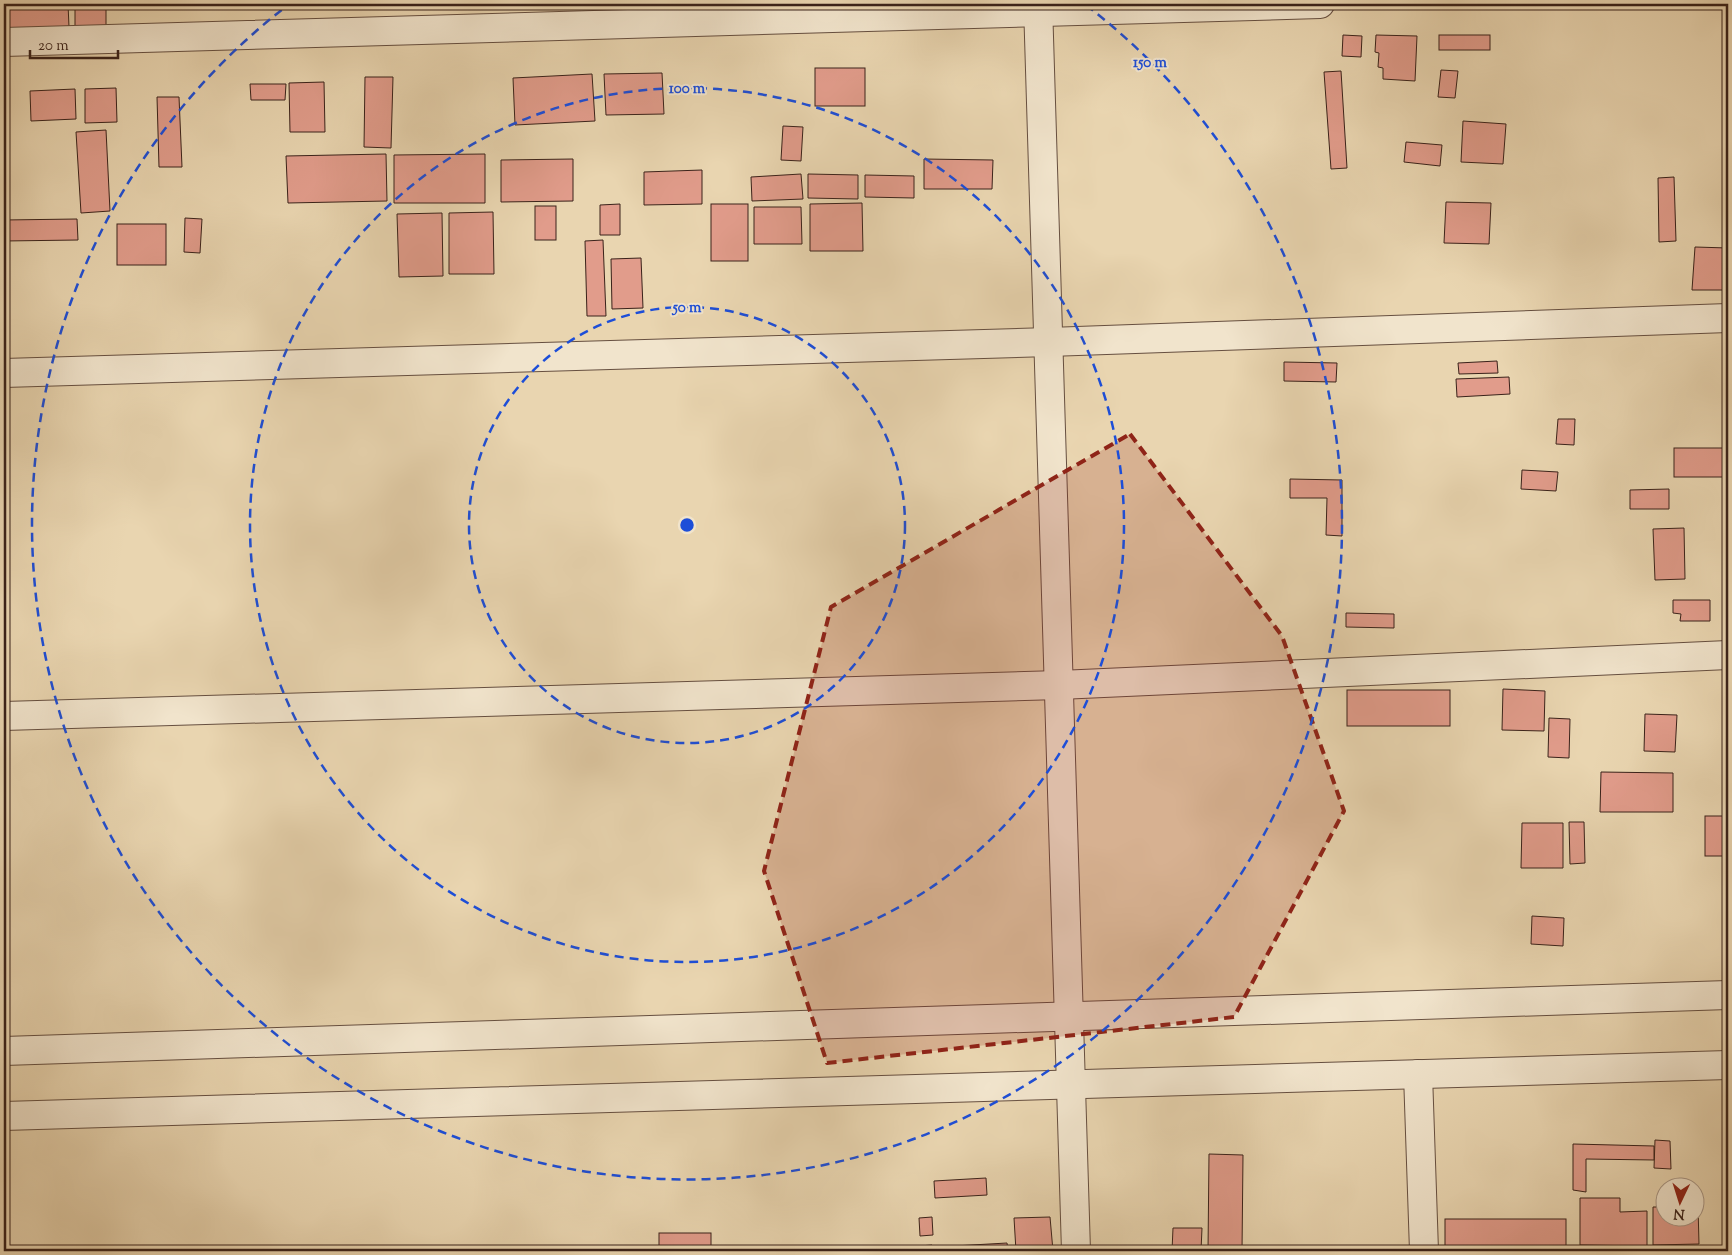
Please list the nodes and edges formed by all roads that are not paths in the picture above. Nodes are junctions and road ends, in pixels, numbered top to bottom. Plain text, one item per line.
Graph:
1 (1320, 4) edge
2 (1038, 8) edge
3 (4, 42) edge
4 (1728, 318) edge
5 (1048, 342) junction
6 (4, 373) edge
7 (1728, 655) edge
8 (1059, 685) junction
9 (4, 716) edge
10 (1728, 996) edge
11 (1069, 1016) junction
12 (4, 1051) edge
13 (1728, 1065) edge
14 (1418, 1074) junction
15 (1071, 1084) junction
16 (4, 1116) edge
17 (1076, 1251) edge
18 (1424, 1251) edge

1 - 2 street
2 - 3 street
2 - 5 street
4 - 5 street
5 - 6 street
5 - 8 street
7 - 8 street
8 - 9 street
8 - 11 street
10 - 11 street
11 - 12 street
11 - 15 street
13 - 14 street
14 - 15 street
14 - 18 street
15 - 16 street
15 - 17 street

